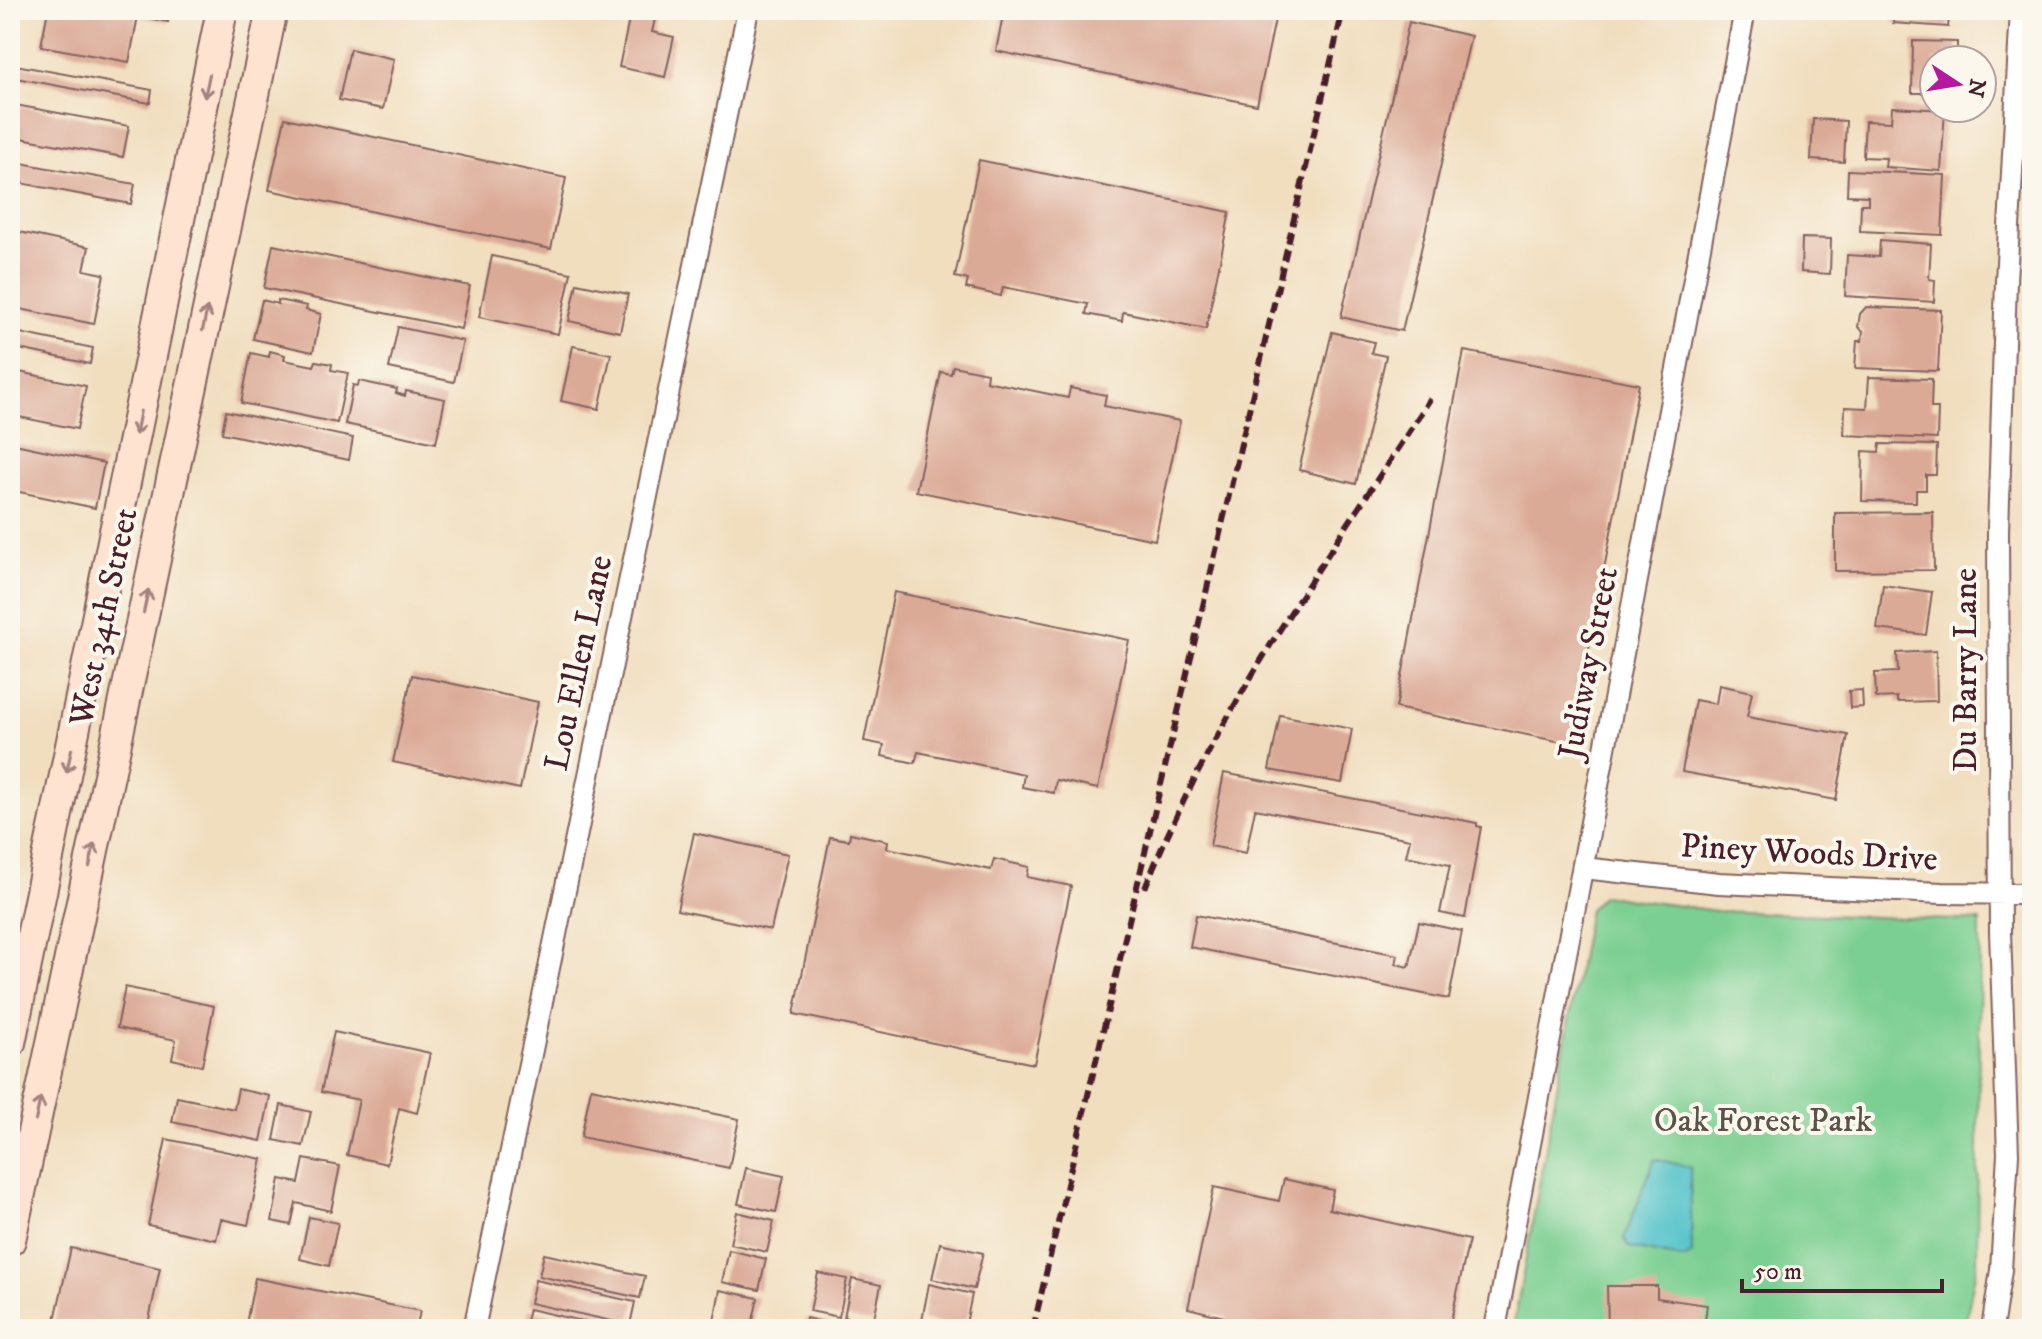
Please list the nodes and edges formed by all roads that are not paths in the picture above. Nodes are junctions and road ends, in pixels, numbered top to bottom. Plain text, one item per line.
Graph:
1 (272, 10) edge
2 (748, 10) edge
3 (1745, 10) edge
4 (2021, 10) edge
5 (220, 21) edge
6 (265, 42) junction
7 (150, 362) junction
8 (194, 370) junction
9 (1583, 868) junction
10 (1999, 894) junction
11 (2032, 894) edge
12 (10, 1043) edge
13 (10, 1240) edge
14 (474, 1329) edge
15 (1495, 1329) edge
16 (1992, 1329) edge

1 - 6 main road, West 34th Street
2 - 14 street, Lou Ellen Lane
3 - 9 street, Judiway Street
4 - 10 street, Du Barry Lane
5 - 6 main road
5 -> 7 main road, West 34th Street
8 -> 6 main road, West 34th Street
7 - 8 main road
7 -> 12 main road, West 34th Street
13 -> 8 main road, West 34th Street
9 - 10 street, Piney Woods Drive
9 - 15 street, Judiway Street
10 - 11 street, Piney Woods Drive
10 - 16 street, Du Barry Lane

